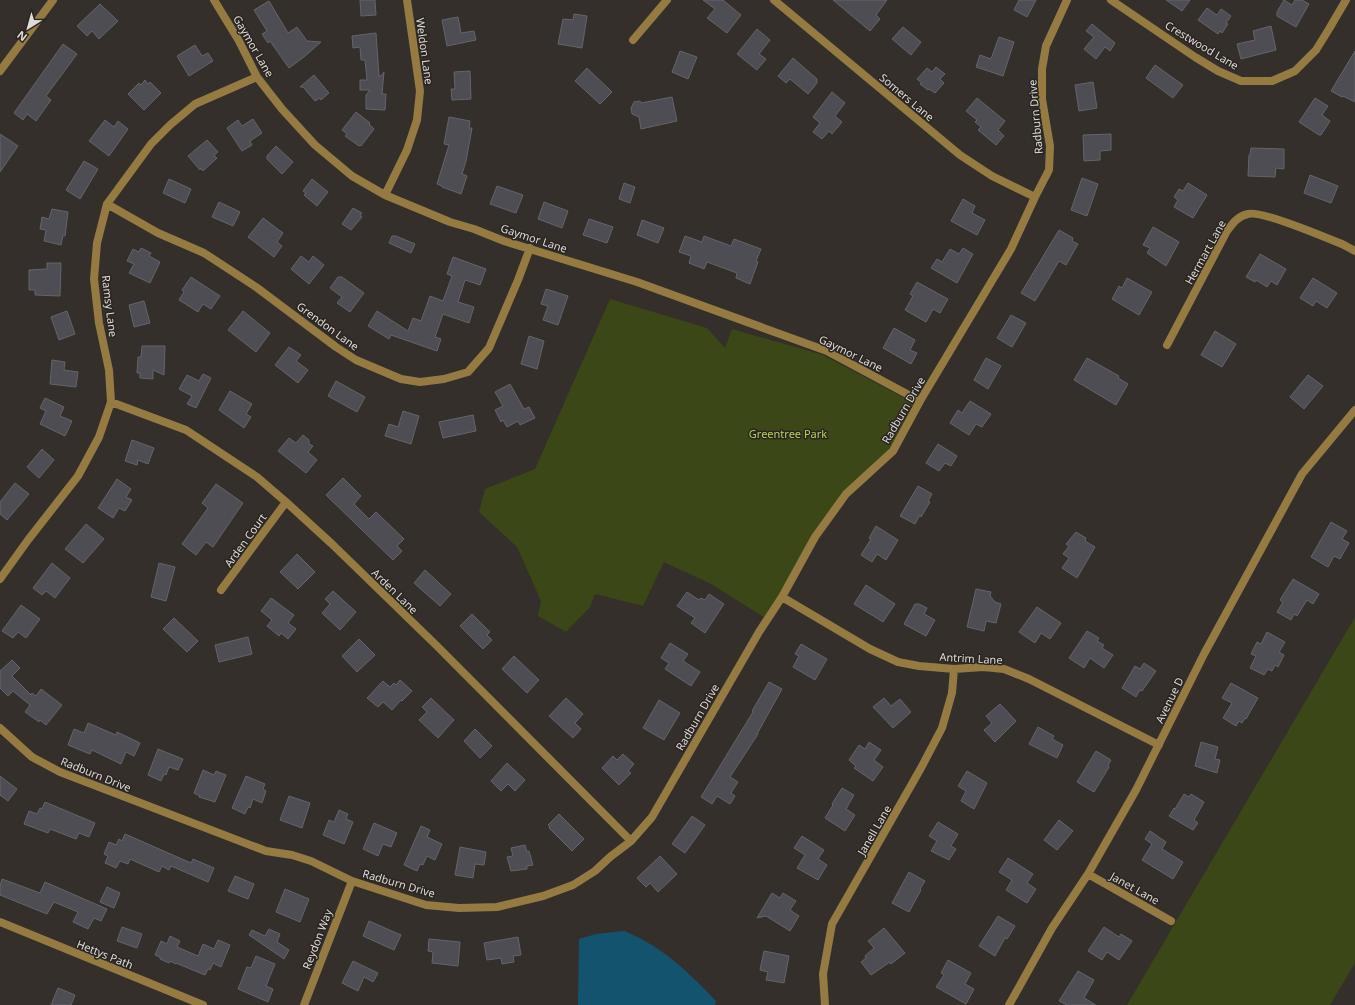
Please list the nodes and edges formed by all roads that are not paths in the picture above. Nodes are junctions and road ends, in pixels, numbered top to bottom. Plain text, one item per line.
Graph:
1 (53, 0) edge
2 (214, 0) edge
3 (407, 0) edge
4 (667, 0) edge
5 (774, 0) edge
6 (1066, 0) edge
7 (1112, 0) edge
8 (1346, 0) edge
9 (633, 40) dead end
10 (0, 71) edge
11 (257, 77) junction
12 (385, 195) junction
13 (1035, 198) junction
14 (107, 204) junction
15 (530, 248) junction
16 (1355, 251) edge
17 (1167, 345) dead end
18 (920, 401) junction
19 (111, 402) junction
20 (1355, 410) edge
21 (286, 502) junction
22 (0, 579) edge
23 (221, 590) dead end
24 (782, 597) junction
25 (954, 669) junction
26 (0, 728) edge
27 (1160, 745) junction
28 (631, 841) junction
29 (1088, 874) junction
30 (352, 881) junction
31 (1171, 921) dead end
32 (0, 922) edge
33 (203, 1005) edge
34 (304, 1005) edge
35 (825, 1005) edge
36 (1009, 1005) edge

1 - 10 street
2 - 11 street, Gaymor Lane
3 - 12 street, Weldon Lane
4 - 9 street
5 - 13 street, Somers Lane
6 - 13 street, Radburn Drive
7 - 8 street, Crestwood Lane
11 - 12 street, Gaymor Lane
11 - 14 street, Ramsy Lane
12 - 15 street, Gaymor Lane
13 - 18 street, Radburn Drive
14 - 15 street, Grendon Lane
14 - 19 street, Ramsy Lane
15 - 18 street, Gaymor Lane
16 - 17 street, Hermart Lane
18 - 24 street, Radburn Drive
19 - 21 street, Arden Lane
19 - 22 street, Ramsy Lane
20 - 27 street, Avenue D
21 - 23 street, Arden Court
21 - 28 street, Arden Lane
24 - 25 street, Antrim Lane
24 - 28 street, Radburn Drive
25 - 27 street, Antrim Lane
25 - 35 street, Janell Lane
26 - 30 street, Radburn Drive
27 - 29 street, Avenue D
28 - 30 street, Radburn Drive
29 - 31 street, Janet Lane
29 - 36 street, Avenue D
30 - 34 street, Reydon Way
32 - 33 street, Hettys Path

